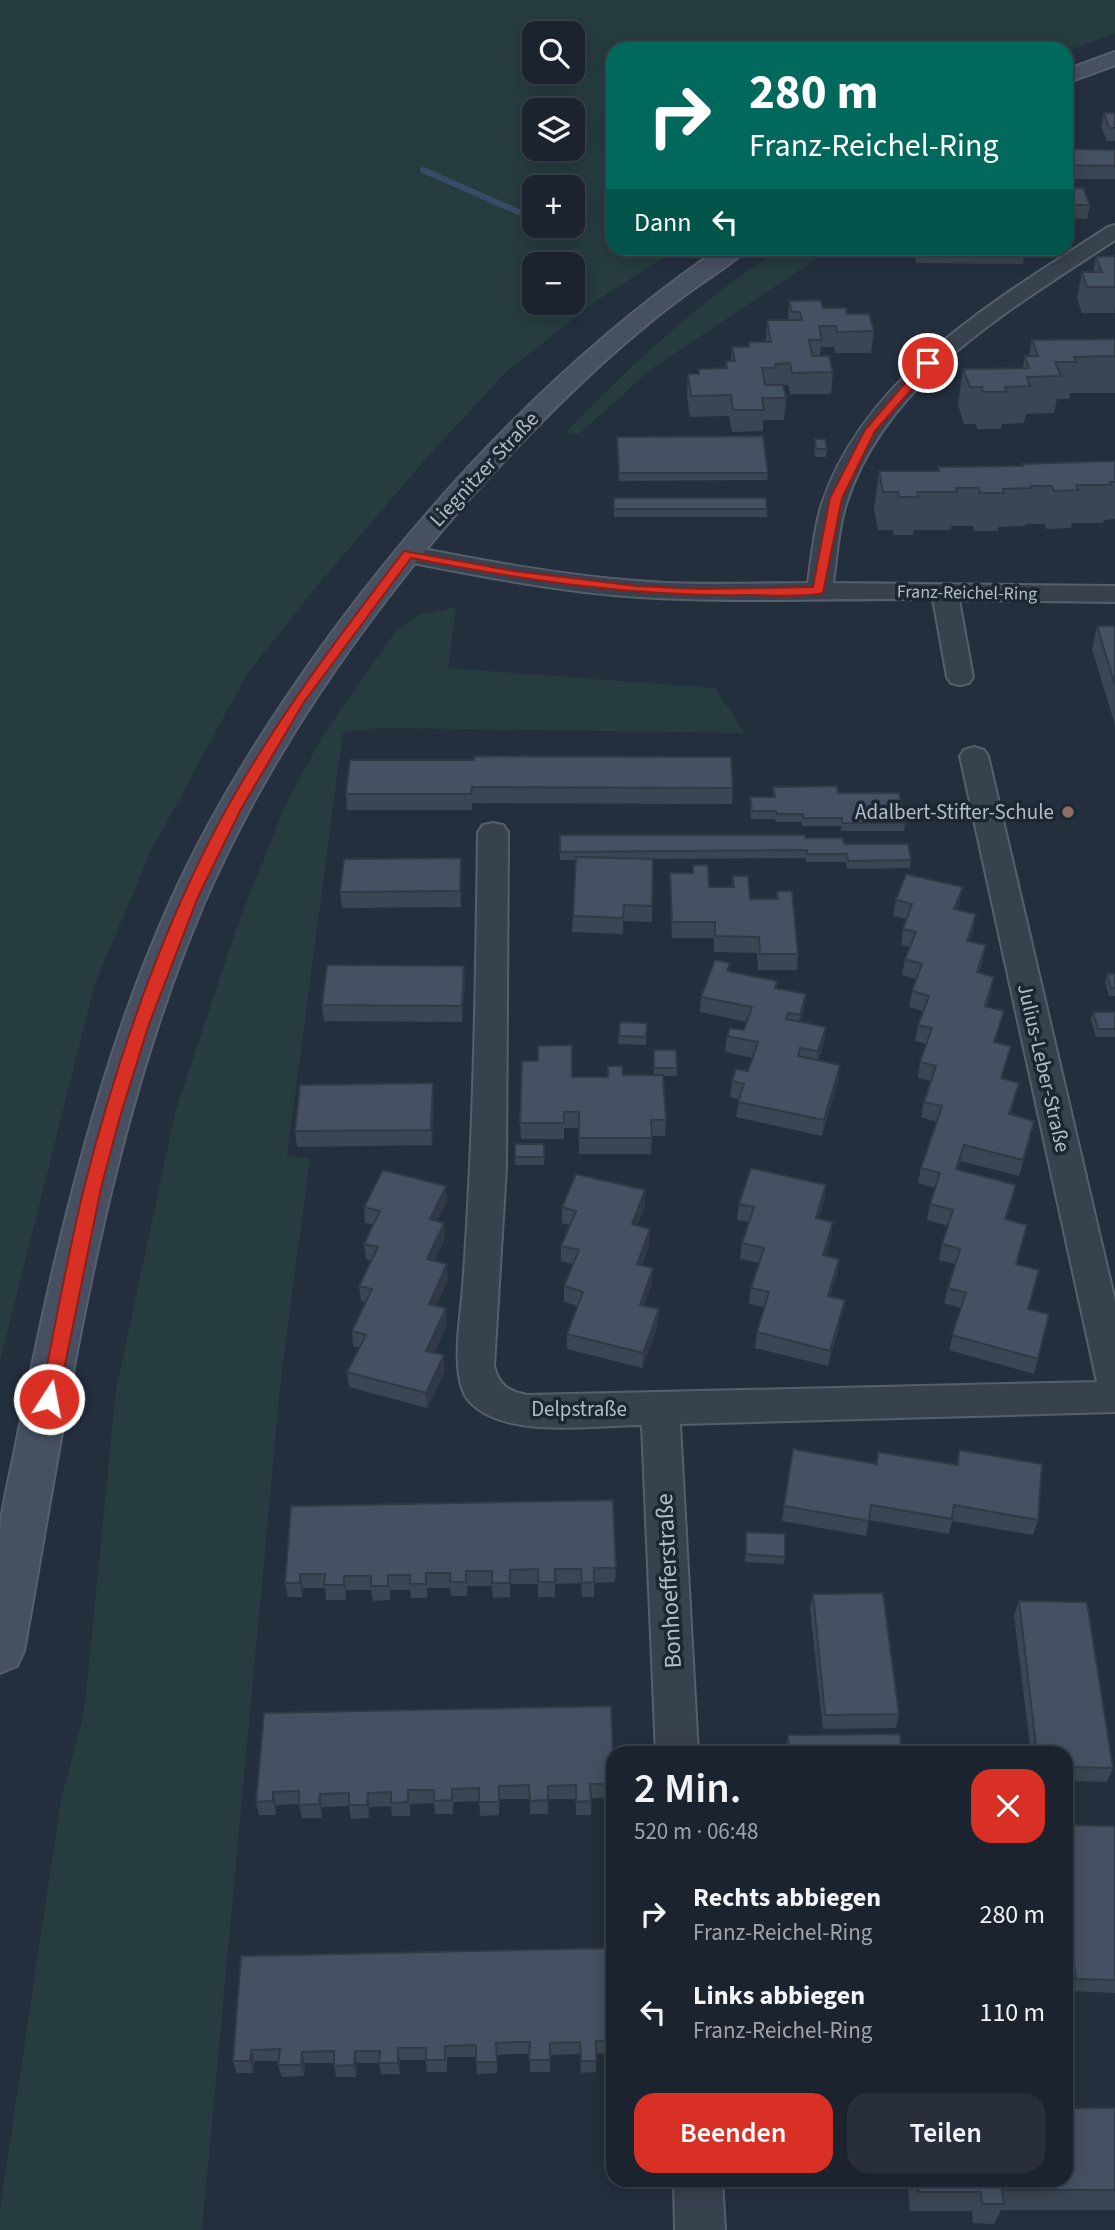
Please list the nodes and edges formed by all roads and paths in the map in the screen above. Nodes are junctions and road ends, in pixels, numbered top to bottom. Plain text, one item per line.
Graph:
1 (1115, 58) edge
2 (1073, 74) edge
3 (1115, 231) edge
4 (725, 256) edge
5 (408, 554) junction
6 (819, 590) junction
7 (945, 594) junction
8 (1115, 594) edge
9 (960, 677) dead end
10 (974, 756) dead end
11 (493, 832) dead end
12 (1115, 1381) edge
13 (1115, 1397) edge
14 (660, 1409) junction
15 (0, 1651) edge
16 (677, 1746) edge
17 (698, 2187) edge
18 (700, 2230) edge

1 - 2 main road
3 - 6 street
4 - 5 main road, Liegnitzer Straße
5 - 6 street, Franz-Reichel-Ring
5 - 15 main road, Liegnitzer Straße
6 - 7 street, Franz-Reichel-Ring
7 - 8 street, Franz-Reichel-Ring
7 - 9 street
10 - 12 street, Julius-Leber-Straße
11 - 14 street, Delpstraße
13 - 14 street, Delpstraße
14 - 16 street, Bonhoefferstraße
17 - 18 street

